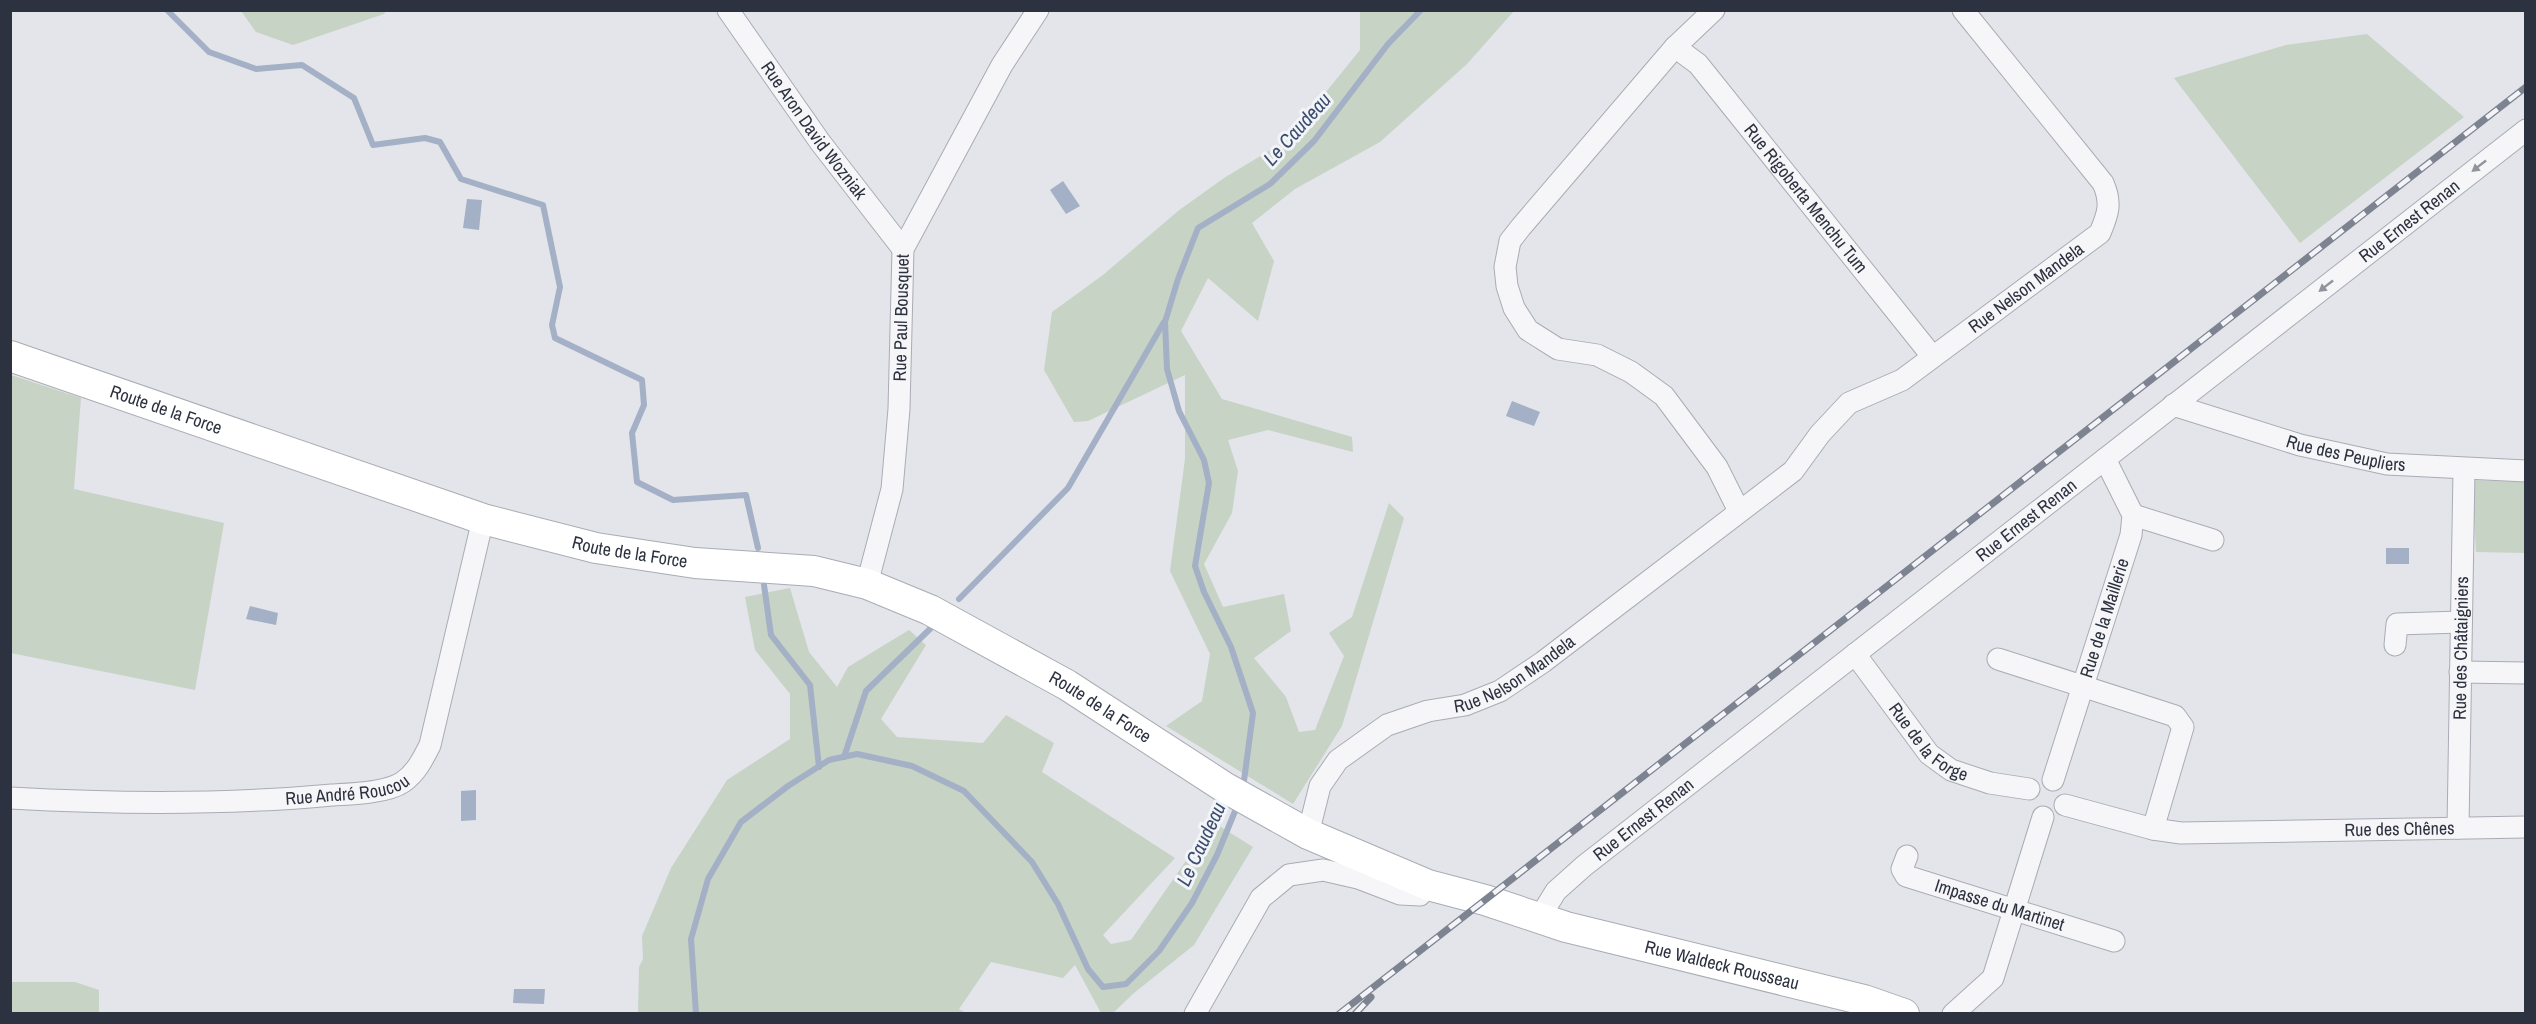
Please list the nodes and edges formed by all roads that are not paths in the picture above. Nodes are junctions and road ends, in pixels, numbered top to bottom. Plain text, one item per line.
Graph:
1 (728, 10) edge
2 (1038, 10) edge
3 (1714, 10) edge
4 (1963, 10) edge
5 (1675, 47) junction
6 (2526, 130) edge
7 (903, 249) junction
8 (10, 356) edge
9 (1932, 356) junction
10 (2173, 405) junction
11 (2105, 459) junction
12 (2464, 470) junction
13 (2526, 471) edge
14 (1740, 512) junction
15 (2133, 515) junction
16 (483, 519) junction
17 (2213, 540) dead end
18 (867, 584) junction
19 (2461, 622) junction
20 (2395, 645) dead end
21 (1855, 654) junction
22 (1998, 659) dead end
23 (2460, 672) junction
24 (2526, 673) edge
25 (2082, 687) junction
26 (2053, 780) junction
27 (2029, 789) junction
28 (10, 798) edge
29 (2065, 805) junction
30 (2043, 817) junction
31 (2526, 827) edge
32 (2458, 828) junction
33 (2153, 829) junction
34 (1308, 834) junction
35 (1907, 856) dead end
36 (1428, 885) junction
37 (2015, 910) junction
38 (1538, 920) junction
39 (2114, 941) dead end
40 (1195, 1014) edge
41 (1904, 1014) edge
42 (1953, 1014) edge

1 - 7 street, Rue Aron David Wozniak
2 - 7 street, Rue Paul Bousquet
3 - 5 street
4 - 9 street, Rue Nelson Mandela
5 - 9 street, Rue Rigoberta Menchu Tum
5 - 14 street
6 -> 10 street, Rue Ernest Renan
7 - 18 street, Rue Paul Bousquet
8 - 16 street, Route de la Force
9 - 14 street, Rue Nelson Mandela
10 - 11 street, Rue Ernest Renan
10 - 12 street, Rue des Peupliers
11 - 15 street
11 - 21 street, Rue Ernest Renan
12 - 13 street, Rue des Peupliers
12 - 19 street, Rue des Châtaigniers
14 - 34 street, Rue Nelson Mandela
15 - 17 street
15 - 25 street, Rue de la Maillerie
16 - 18 street, Route de la Force
16 - 28 street, Rue André Roucou
18 - 34 street, Route de la Force
19 - 20 street
19 - 23 street, Rue des Châtaigniers
21 - 27 street, Rue de la Forge
21 - 38 street, Rue Ernest Renan
22 - 25 street
23 - 24 street
23 - 32 street, Rue des Châtaigniers
25 - 26 street, Rue de la Maillerie
25 - 33 street
26 - 27 street
26 - 29 street
27 - 30 street
29 - 30 street
29 - 33 street
30 - 37 street
31 - 32 street, Rue des Chênes
32 - 33 street, Rue des Chênes
34 - 36 street, Route de la Force
35 - 37 street, Impasse du Martinet
36 - 38 street, Rue Waldeck Rousseau
36 - 40 street
37 - 39 street, Impasse du Martinet
37 - 42 street
38 - 41 street, Rue Waldeck Rousseau

